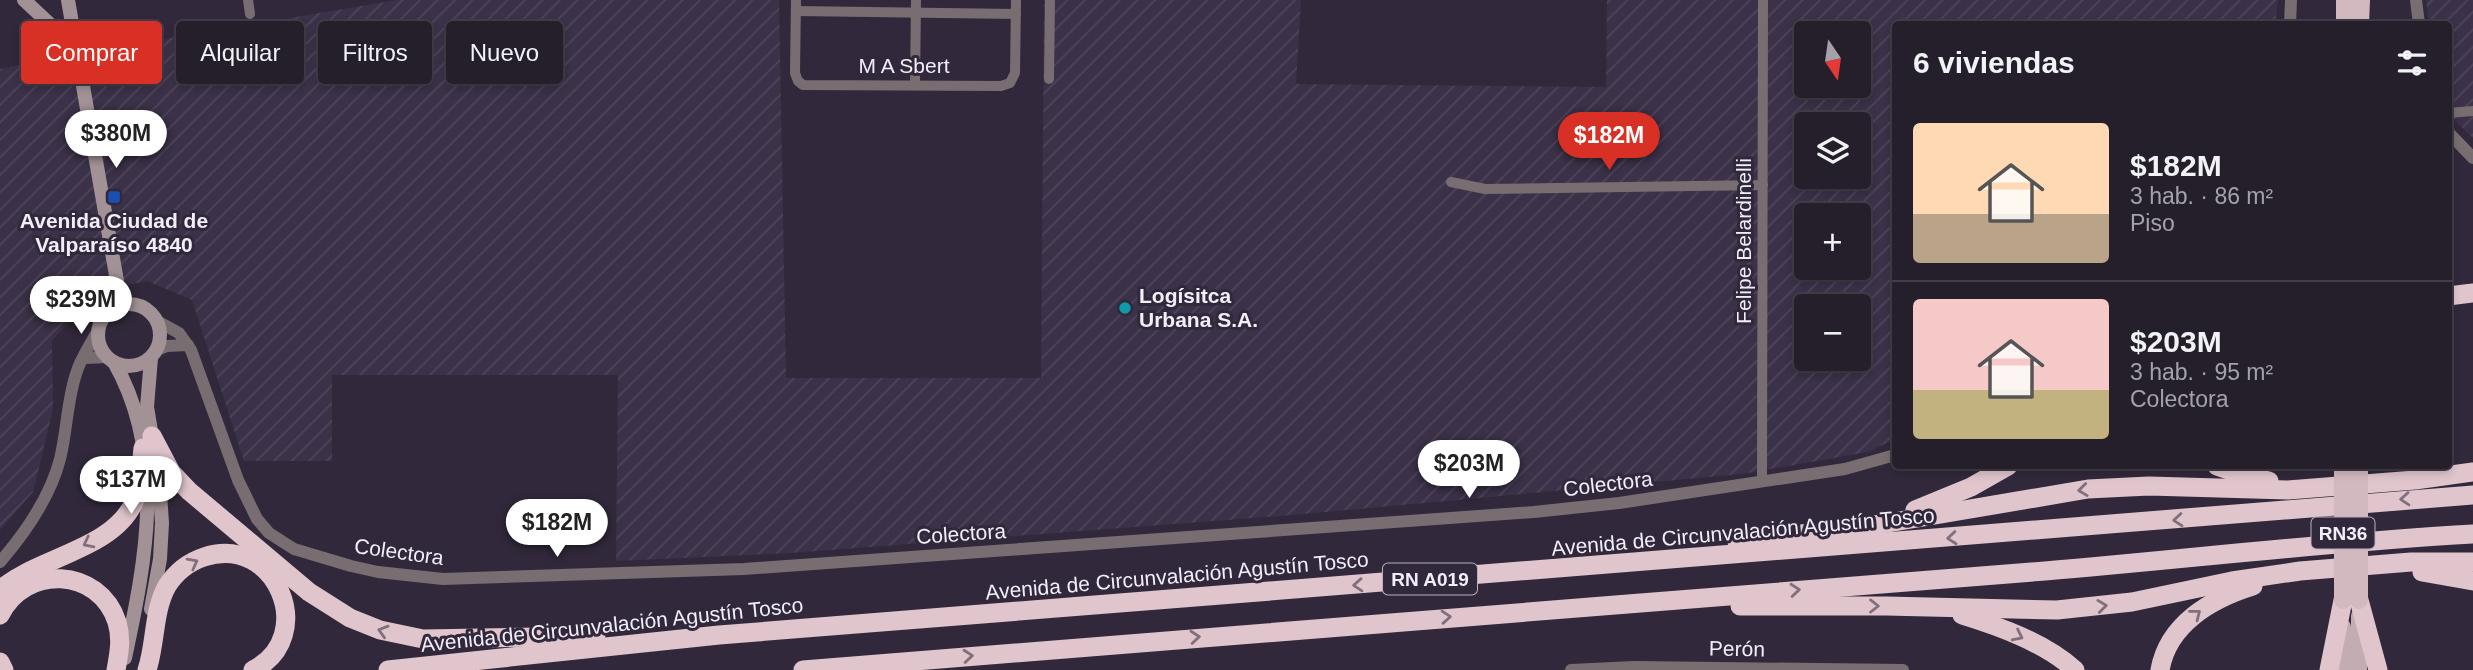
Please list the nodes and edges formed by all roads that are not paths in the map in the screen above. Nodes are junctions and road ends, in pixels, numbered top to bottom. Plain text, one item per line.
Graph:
1 (24, 0) edge
2 (68, 0) edge
3 (248, 0) edge
4 (1016, 0) edge
5 (1050, 0) edge
6 (1763, 0) edge
7 (2291, 0) edge
8 (2346, 0) edge
9 (2361, 0) edge
10 (2416, 0) edge
11 (796, 6) edge
12 (916, 6) edge
13 (250, 14) dead end
14 (1016, 14) junction
15 (47, 21) edge
16 (72, 21) edge
17 (2290, 21) edge
18 (2346, 21) edge
19 (2360, 21) edge
20 (2419, 21) edge
21 (1049, 79) dead end
22 (82, 84) edge
23 (915, 85) junction
24 (2473, 111) edge
25 (2452, 113) edge
26 (2452, 136) edge
27 (2473, 158) edge
28 (1451, 182) dead end
29 (1763, 185) junction
30 (117, 281) junction
31 (2473, 293) edge
32 (2452, 296) edge
33 (134, 304) junction
34 (113, 309) junction
35 (157, 321) junction
36 (98, 330) junction
37 (188, 345) junction
38 (154, 354) junction
39 (85, 358) junction
40 (111, 360) junction
41 (147, 442) junction
42 (1892, 455) edge
43 (2473, 459) edge
44 (2452, 465) edge
45 (2002, 469) edge
46 (2226, 469) edge
47 (2343, 469) edge
48 (2438, 469) edge
49 (2473, 472) edge
50 (2354, 479) edge
51 (1762, 481) junction
52 (2473, 495) edge
53 (1857, 527) junction
54 (2473, 534) edge
55 (0, 562) edge
56 (2473, 562) edge
57 (2351, 567) junction
58 (1472, 576) junction
59 (2473, 580) edge
60 (0, 590) edge
61 (2351, 600) junction
62 (1634, 603) junction
63 (1930, 608) junction
64 (0, 615) edge
65 (719, 635) junction
66 (0, 663) edge
67 (143, 668) edge
68 (120, 669) edge
69 (4, 670) edge
70 (253, 670) edge
71 (388, 670) edge
72 (803, 670) edge
73 (1571, 670) edge
74 (1763, 670) edge
75 (1903, 670) edge
76 (2075, 670) edge
77 (2160, 670) edge
78 (2329, 670) edge
79 (2343, 670) edge
80 (2359, 670) edge
81 (2378, 670) edge

1 - 15 main road
2 - 16 main road
3 - 13 street
4 - 14 street
5 - 21 street
6 - 29 street, Felipe Belardinelli
7 - 17 street
8 - 18 highway
9 - 19 highway
10 - 20 street
11 - 12 street
11 - 23 street, M A Sbert
12 - 14 street
12 - 23 street
14 - 23 street, M A Sbert
22 - 30 main road
24 - 25 street
26 - 27 street
28 - 29 street
29 - 51 street, Felipe Belardinelli
30 - 33 main road
30 - 34 main road
31 - 32 highway
33 - 34 main road
33 - 35 main road
34 - 36 main road
35 - 37 street
35 - 38 main road
36 - 39 street
36 - 40 main road
37 - 38 street
37 - 51 street, Colectora
38 - 40 main road
38 - 41 main road
39 - 40 street
39 - 55 street
40 - 41 main road
41 -> 60 highway
65 -> 41 highway
41 - 67 main road
41 - 68 main road
42 - 51 street, Colectora
43 - 44 highway
45 - 53 highway
46 - 50 highway
47 - 61 highway, RN36, bridge
48 - 50 highway
49 - 50 highway
50 -> 53 highway
50 - 61 highway, RN36, bridge
52 -> 58 highway, Avenida de Circunvalación Agustín Tosco / RN A019
53 - 58 highway
62 -> 54 highway, RN A019
56 - 57 highway
57 - 59 highway
63 -> 57 highway
77 -> 57 highway
58 -> 65 highway, Avenida de Circunvalación Agustín Tosco / RN A019
61 - 78 highway
61 - 79 main road, RN36
61 - 80 main road, RN36
61 - 81 highway
62 -> 63 highway
72 -> 62 highway, RN A019
63 -> 76 highway
64 - 68 highway
65 - 71 highway, Avenida de Circunvalación Agustín Tosco / RN A019
66 - 69 highway
67 -> 70 highway
73 - 74 street, Perón
74 - 75 street, Perón

